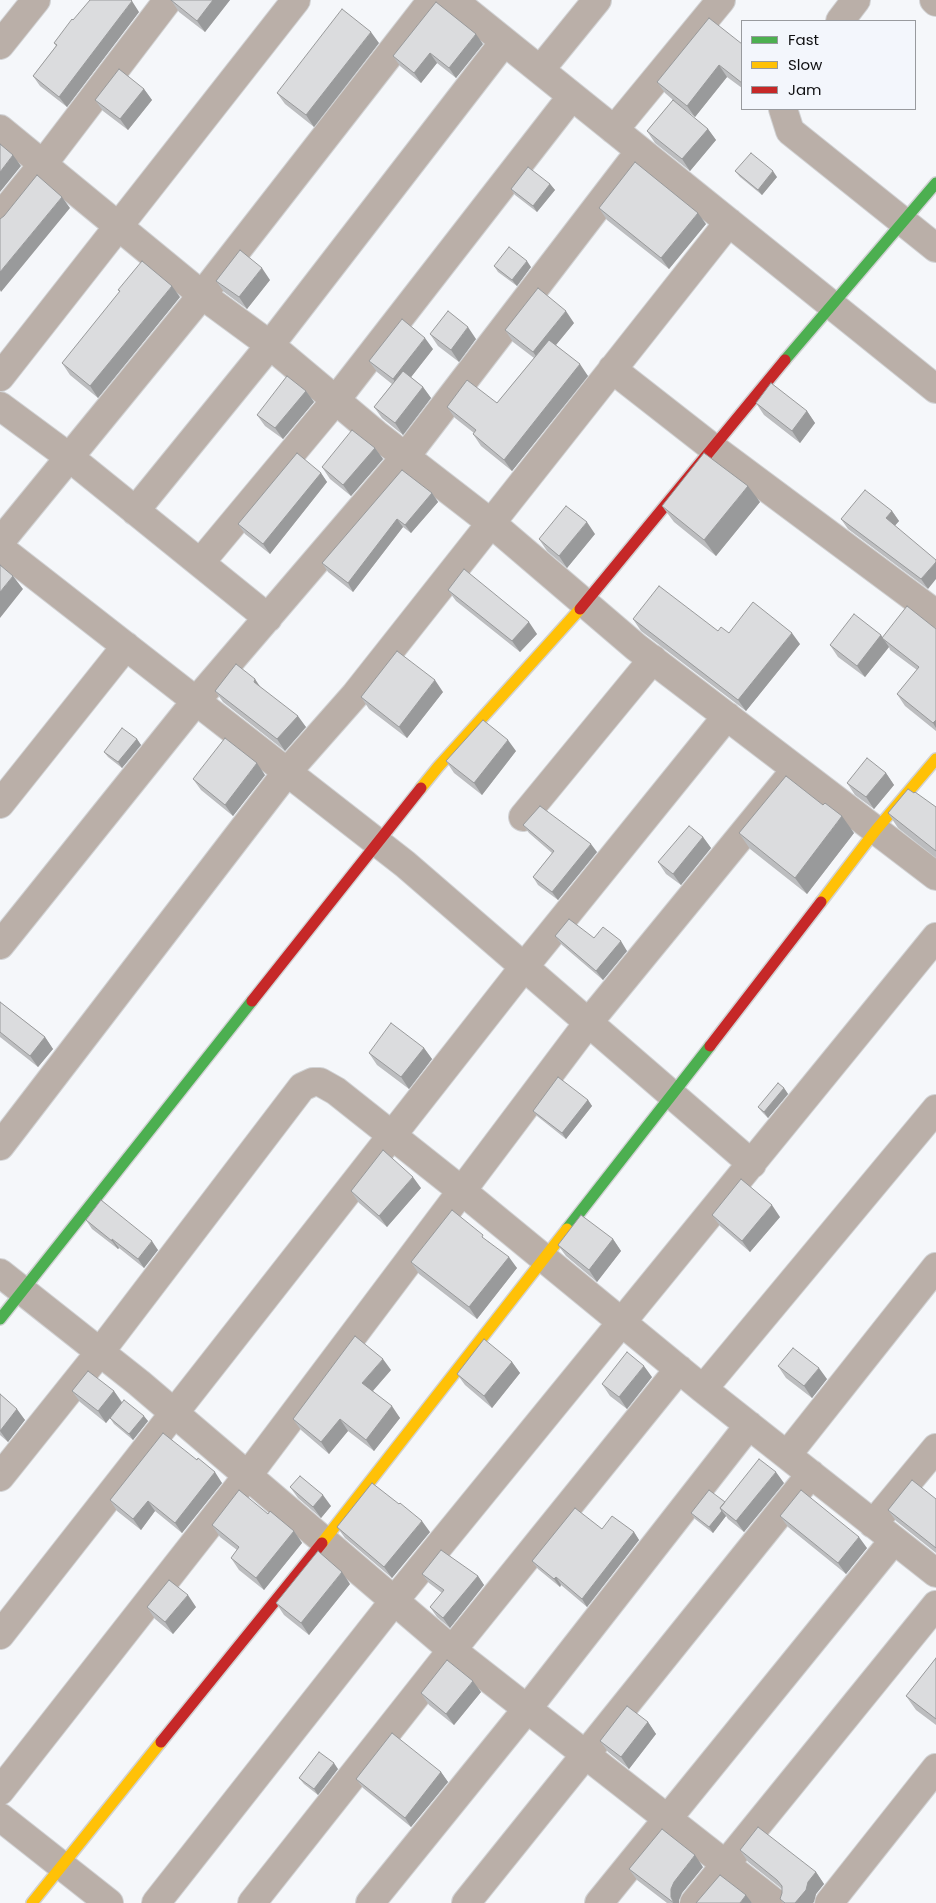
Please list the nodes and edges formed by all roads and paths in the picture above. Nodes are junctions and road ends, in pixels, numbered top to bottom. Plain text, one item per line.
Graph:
1 (36, 0) edge
2 (168, 0) edge
3 (296, 0) edge
4 (432, 0) edge
5 (597, 0) edge
6 (721, 0) edge
7 (856, 0) edge
8 (460, 2) edge
9 (841, 20) edge
10 (504, 42) junction
11 (0, 45) edge
12 (540, 70) junction
13 (572, 96) junction
14 (783, 110) edge
15 (0, 129) edge
16 (614, 130) junction
17 (640, 151) junction
18 (43, 164) junction
19 (936, 183) edge
20 (0, 217) edge
21 (728, 222) junction
22 (902, 222) junction
23 (119, 227) junction
24 (936, 248) edge
25 (202, 295) junction
26 (831, 304) junction
27 (270, 345) junction
28 (612, 369) junction
29 (0, 377) edge
30 (936, 389) edge
31 (335, 401) junction
32 (0, 406) edge
33 (713, 448) junction
34 (406, 456) junction
35 (69, 457) junction
36 (135, 511) junction
37 (491, 523) junction
38 (0, 542) edge
39 (0, 548) edge
40 (200, 563) junction
41 (585, 604) junction
42 (936, 614) edge
43 (268, 618) junction
44 (126, 646) junction
45 (653, 659) junction
46 (196, 701) junction
47 (726, 716) junction
48 (936, 759) edge
49 (796, 769) junction
50 (288, 772) junction
51 (0, 804) edge
52 (523, 817) dead end
53 (876, 830) junction
54 (378, 843) junction
55 (936, 876) edge
56 (936, 937) edge
57 (0, 945) edge
58 (524, 967) junction
59 (588, 1023) junction
60 (672, 1095) junction
61 (936, 1109) edge
62 (391, 1136) junction
63 (0, 1146) edge
64 (752, 1164) junction
65 (462, 1191) junction
66 (544, 1258) junction
67 (936, 1267) edge
68 (0, 1273) edge
69 (22, 1291) junction
70 (0, 1319) edge
71 (622, 1323) junction
72 (100, 1352) junction
73 (679, 1369) junction
74 (703, 1389) junction
75 (175, 1413) junction
76 (749, 1425) junction
77 (936, 1448) edge
78 (787, 1455) junction
79 (811, 1474) junction
80 (248, 1475) junction
81 (0, 1477) edge
82 (884, 1532) junction
83 (324, 1540) junction
84 (936, 1574) edge
85 (394, 1601) junction
86 (936, 1605) edge
87 (0, 1635) edge
88 (452, 1650) junction
89 (527, 1709) junction
90 (584, 1754) junction
91 (936, 1768) edge
92 (0, 1791) edge
93 (0, 1817) edge
94 (667, 1819) junction
95 (725, 1864) junction
96 (63, 1866) junction
97 (32, 1903) edge
98 (109, 1903) edge
99 (156, 1903) edge
100 (252, 1903) edge
101 (370, 1903) edge
102 (466, 1903) edge
103 (599, 1903) edge
104 (694, 1903) edge
105 (775, 1903) edge
106 (828, 1903) edge

1 - 11 street
2 - 18 street
3 - 23 street
4 - 25 street
5 - 12 street
6 - 16 street
7 - 9 street
8 - 10 street
10 - 12 street
10 - 27 street
12 - 13 street
13 - 16 street
13 - 31 street
14 - 22 street
15 - 18 street
16 - 17 street
17 - 21 street
17 - 34 street
18 - 20 street
18 - 23 street
19 - 22 street
21 - 26 street
21 - 28 street
22 - 24 street
22 - 26 street
23 - 25 street
23 - 29 street
25 - 27 street
25 - 35 street
26 - 30 street
26 - 33 street
27 - 31 street
27 - 36 street
28 - 33 street
28 - 37 street
31 - 34 street
31 - 40 street
32 - 35 street
33 - 41 street
33 - 42 street
34 - 37 street
34 - 43 street
35 - 36 street
35 - 38 street
36 - 40 street
37 - 41 street
37 - 50 street
39 - 44 street
40 - 43 street
41 - 45 street
41 - 54 street
43 - 46 street
44 - 46 street
44 - 51 street
45 - 47 street
45 - 52 street
46 - 50 street
46 - 57 street
47 - 49 street
47 - 58 street
48 - 53 street
49 - 53 street
49 - 59 street
50 - 54 street
50 - 63 street
53 - 55 street
53 - 60 street
54 - 58 street
54 - 69 street
56 - 64 street
58 - 59 street
58 - 62 street
59 - 60 street
59 - 65 street
60 - 64 street
60 - 66 street
61 - 74 street
62 - 65 street
62 - 72 street
62 - 75 street
64 - 71 street
65 - 66 street
65 - 80 street
66 - 71 street
66 - 83 street
67 - 78 street
68 - 69 street
69 - 70 street
69 - 72 street
71 - 73 street
71 - 85 street
72 - 75 street
72 - 81 street
73 - 74 street
73 - 88 street
74 - 76 street
75 - 80 street
75 - 87 street
76 - 78 street
76 - 89 street
77 - 82 street
78 - 79 street
79 - 82 street
79 - 90 street
80 - 83 street
80 - 92 street
82 - 84 street
82 - 94 street
83 - 85 street
83 - 96 street
85 - 88 street
85 - 99 street
86 - 95 street
88 - 89 street
88 - 100 street
89 - 90 street
89 - 101 street
90 - 94 street
90 - 102 street
91 - 106 street
93 - 96 street
94 - 95 street
94 - 103 street
95 - 104 street
95 - 105 street
96 - 97 street
96 - 98 street

